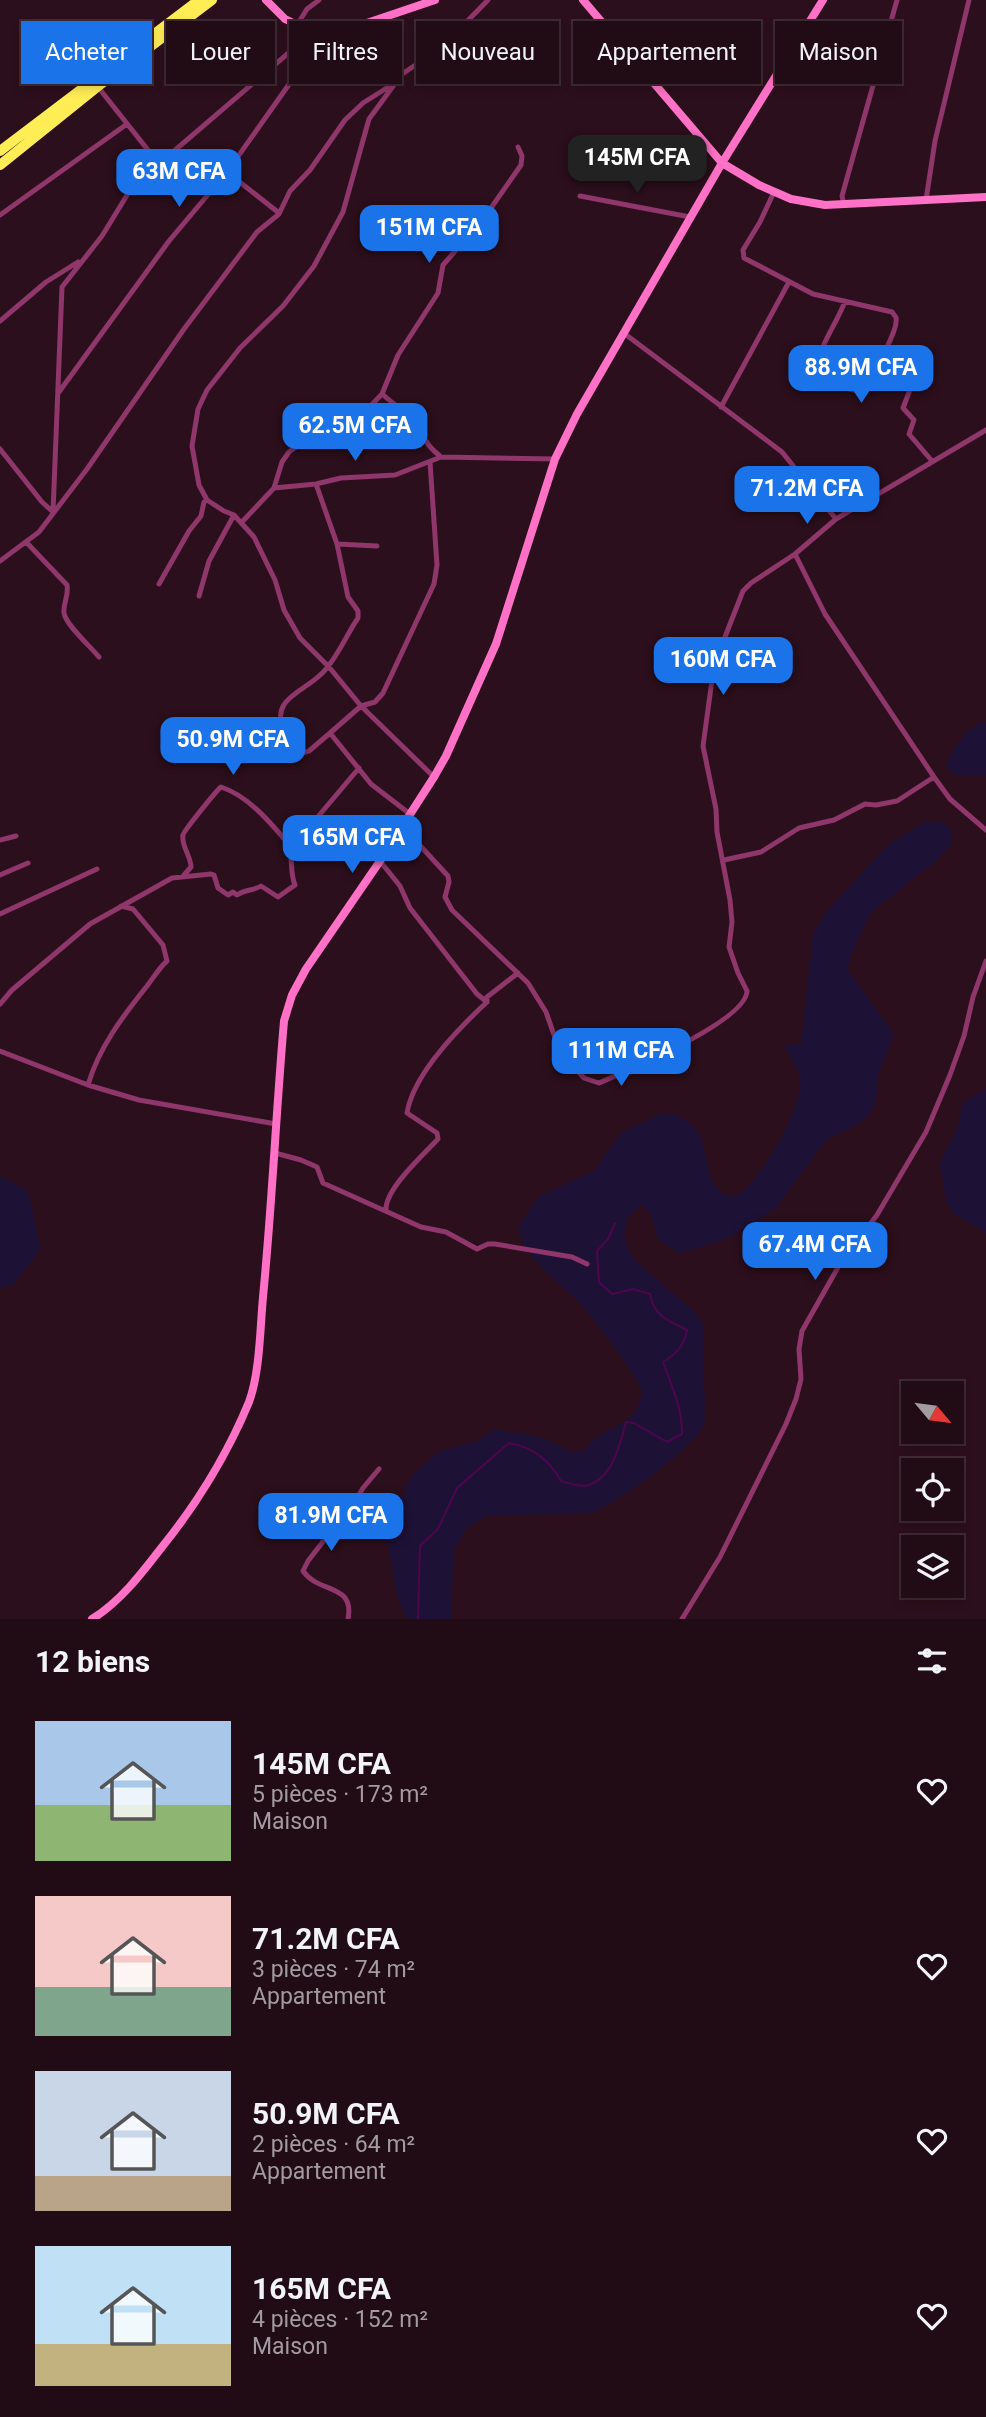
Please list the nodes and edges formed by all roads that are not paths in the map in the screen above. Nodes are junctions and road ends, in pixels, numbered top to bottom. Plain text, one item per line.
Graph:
1 (199, 0) edge
2 (212, 0) edge
3 (265, 0) edge
4 (319, 0) edge
5 (435, 0) edge
6 (488, 0) edge
7 (583, 0) edge
8 (823, 0) edge
9 (897, 0) edge
10 (969, 0) edge
11 (291, 21) edge
12 (300, 21) edge
13 (373, 21) edge
14 (152, 38) edge
15 (152, 43) edge
16 (289, 53) edge
17 (402, 74) edge
18 (94, 84) junction
19 (289, 84) edge
20 (392, 84) edge
21 (395, 84) edge
22 (127, 124) junction
23 (518, 147) dead end
24 (0, 151) edge
25 (722, 163) junction
26 (159, 164) junction
27 (0, 165) edge
28 (227, 172) junction
29 (774, 192) junction
30 (580, 196) dead end
31 (986, 197) edge
32 (926, 200) junction
33 (844, 205) junction
34 (279, 213) junction
35 (0, 215) edge
36 (691, 217) junction
37 (81, 261) junction
38 (789, 282) junction
39 (845, 301) junction
40 (0, 321) edge
41 (625, 334) junction
42 (882, 356) junction
43 (58, 393) junction
44 (382, 394) junction
45 (722, 407) junction
46 (986, 430) edge
47 (0, 449) edge
48 (441, 457) junction
49 (555, 459) junction
50 (932, 461) junction
51 (430, 462) junction
52 (316, 484) junction
53 (274, 488) junction
54 (207, 500) junction
55 (53, 512) junction
56 (234, 515) junction
57 (836, 519) junction
58 (242, 522) junction
59 (27, 542) junction
60 (337, 544) junction
61 (377, 546) dead end
62 (795, 554) junction
63 (1, 558) edge
64 (159, 584) dead end
65 (199, 596) dead end
66 (99, 657) dead end
67 (329, 667) junction
68 (360, 706) junction
69 (330, 733) junction
70 (359, 768) junction
71 (434, 777) junction
72 (934, 777) junction
73 (410, 814) junction
74 (402, 826) junction
75 (986, 830) edge
76 (16, 836) dead end
77 (283, 838) junction
78 (0, 840) edge
79 (380, 860) junction
80 (724, 860) junction
81 (28, 863) dead end
82 (97, 869) dead end
83 (184, 875) junction
84 (0, 876) edge
85 (121, 906) junction
86 (0, 914) edge
87 (986, 961) edge
88 (518, 973) junction
89 (487, 1002) junction
90 (0, 1004) edge
91 (0, 1051) edge
92 (88, 1084) junction
93 (276, 1124) junction
94 (275, 1153) junction
95 (386, 1210) junction
96 (587, 1264) dead end
97 (379, 1469) dead end
98 (92, 1619) edge
99 (348, 1619) edge
100 (682, 1619) edge

1 - 14 highway
2 - 15 highway
3 - 11 street
4 - 12 street
5 - 13 street
6 - 17 street
7 - 25 street
8 - 25 street
9 - 33 street
10 - 32 street
16 - 26 street
18 - 22 street
18 - 24 highway
18 - 27 highway
19 - 28 street
20 - 34 street
21 - 54 street
22 - 26 street
22 - 35 street
23 - 44 street
25 - 29 street
25 - 36 street
26 - 37 street
28 - 34 street
28 - 43 street
29 - 33 street
29 - 38 street
30 - 36 street
31 - 32 street
32 - 33 street
34 - 55 street
36 - 41 street
37 - 40 street
37 - 43 street
38 - 39 street
38 - 45 street
39 - 42 street
39 - 42 street
41 - 45 street
41 - 49 street
42 - 50 street
43 - 55 street
44 - 48 street
44 - 53 street
45 - 57 street
46 - 50 street
47 - 55 street
48 - 49 street
48 - 51 street
49 - 71 street
50 - 57 street
51 - 52 street
51 - 68 street
52 - 53 street
52 - 60 street
53 - 58 street
54 - 56 street
54 - 64 street
55 - 59 street
56 - 58 street
56 - 65 street
57 - 62 street
58 - 67 street
59 - 63 street
59 - 66 street
60 - 61 street
60 - 67 street
62 - 72 street
62 - 80 street
67 - 68 street
67 - 69 street
68 - 69 street
68 - 71 street
69 - 70 street
70 - 73 street
70 - 77 street
71 - 73 street
72 - 75 street
72 - 80 street
73 - 74 street
74 - 79 street
74 - 88 street
76 - 78 street
77 - 83 street
77 - 83 street
79 - 89 street
79 - 93 street
80 - 88 street
81 - 84 street
82 - 86 street
83 - 85 street
85 - 90 street
85 - 92 street
87 - 100 street
88 - 89 street
89 - 95 street
91 - 92 street
92 - 93 street
93 - 94 street
94 - 95 street
94 - 98 street
95 - 96 street
97 - 99 street

